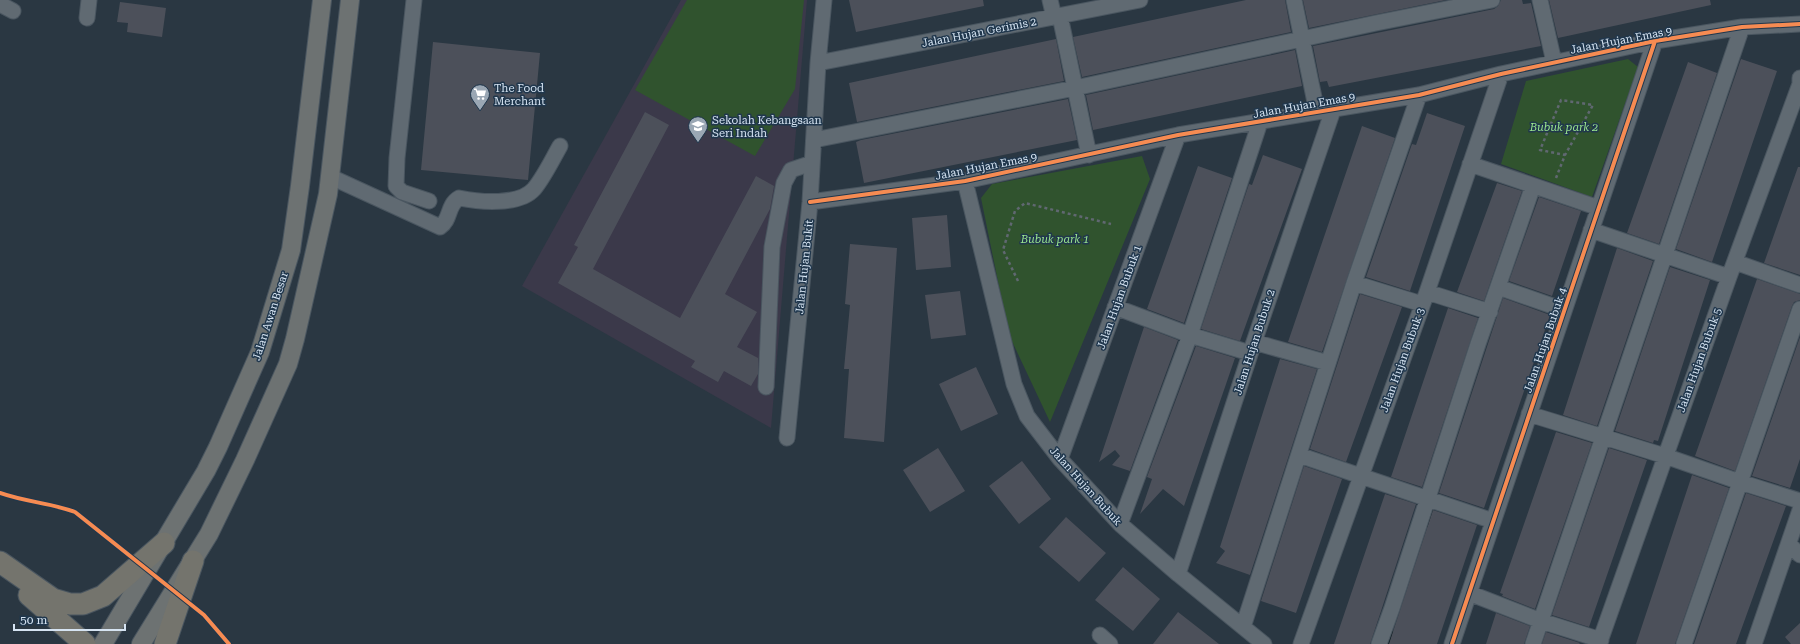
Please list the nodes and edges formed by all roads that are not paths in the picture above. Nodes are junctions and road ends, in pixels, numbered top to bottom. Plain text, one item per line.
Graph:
1 (89, 0) edge
2 (322, 0) edge
3 (350, 0) edge
4 (414, 0) edge
5 (824, 0) edge
6 (1050, 0) edge
7 (1140, 0) edge
8 (1294, 0) edge
9 (1492, 0) edge
10 (1540, 0) edge
11 (1057, 16) junction
12 (87, 18) dead end
13 (1800, 24) edge
14 (1742, 27) junction
15 (1301, 39) junction
16 (1655, 41) junction
17 (1554, 62) junction
18 (818, 63) junction
19 (1501, 74) junction
20 (1800, 78) edge
21 (1075, 88) junction
22 (1419, 94) junction
23 (1333, 110) junction
24 (1317, 112) junction
25 (1260, 122) junction
26 (1178, 135) junction
27 (814, 140) junction
28 (560, 146) dead end
29 (1089, 155) junction
30 (812, 163) junction
31 (1470, 164) junction
32 (964, 181) junction
33 (329, 185) junction
34 (1533, 186) junction
35 (429, 201) dead end
36 (810, 202) junction
37 (1598, 208) junction
38 (1591, 230) junction
39 (1665, 254) junction
40 (1735, 262) junction
41 (1729, 277) junction
42 (1354, 283) junction
43 (1800, 285) edge
44 (1498, 287) junction
45 (1424, 298) junction
46 (1115, 307) junction
47 (1800, 309) edge
48 (1564, 310) junction
49 (1490, 312) junction
50 (1190, 335) junction
51 (1252, 348) junction
52 (1328, 363) junction
53 (766, 387) dead end
54 (1529, 414) junction
55 (1604, 437) junction
56 (787, 438) dead end
57 (1299, 455) junction
58 (1665, 456) junction
59 (1060, 459) junction
60 (1361, 476) junction
61 (1740, 482) junction
62 (1432, 501) junction
63 (1800, 501) edge
64 (1800, 510) edge
65 (1493, 521) junction
66 (1120, 524) junction
67 (164, 542) junction
68 (1789, 544) junction
69 (1800, 555) edge
70 (193, 561) junction
71 (0, 562) edge
72 (0, 570) edge
73 (1178, 574) junction
74 (1469, 593) junction
75 (1541, 621) junction
76 (1243, 626) junction
77 (1600, 642) edge
78 (85, 644) edge
79 (103, 644) edge
80 (141, 644) edge
81 (165, 644) edge
82 (1264, 644) edge
83 (1301, 644) edge
84 (1379, 644) edge
85 (1452, 644) edge
86 (1533, 644) edge
87 (1684, 644) edge
88 (1754, 644) edge

1 - 12 street
2 - 67 main road, Jalan Awan Besar
3 - 33 main road
4 - 35 street
5 - 18 street, Jalan Hujan Bukit
6 - 11 street
7 - 11 street, Jalan Hujan Gerimis 2
8 - 15 street
9 - 15 street
10 - 17 street
11 - 18 street, Jalan Hujan Gerimis 2
11 - 21 street
13 - 14 street, Jalan Hujan Emas 9
14 - 16 street, Jalan Hujan Emas 9
14 - 39 street
15 - 21 street
15 - 24 street
16 - 17 street, Jalan Hujan Emas 9
16 - 37 street, Jalan Hujan Bubuk 4
17 - 19 street, Jalan Hujan Emas 9
18 - 27 street, Jalan Hujan Bukit
19 - 22 street, Jalan Hujan Emas 9
19 - 31 street, Jalan Hujan Bubuk 3
20 - 40 street, Jalan Hujan Bubuk 5
21 - 27 street
21 - 29 street
22 - 23 street, Jalan Hujan Emas 9
22 - 42 street
23 - 24 street, Jalan Hujan Emas 9
23 - 51 street, Jalan Hujan Bubuk 2
24 - 25 street, Jalan Hujan Emas 9
25 - 26 street, Jalan Hujan Emas 9
25 - 50 street
26 - 29 street, Jalan Hujan Emas 9
26 - 46 street, Jalan Hujan Bubuk 1
27 - 30 street, Jalan Hujan Bukit
28 - 33 street
29 - 32 street, Jalan Hujan Emas 9
30 - 36 street, Jalan Hujan Bukit
30 - 53 street
31 - 34 street
31 - 45 street, Jalan Hujan Bubuk 3
32 - 36 street, Jalan Hujan Emas 9
32 - 59 street, Jalan Hujan Bubuk
33 - 70 main road
34 - 37 street
34 - 44 street
36 - 56 street, Jalan Hujan Bukit
37 - 38 street, Jalan Hujan Bubuk 4
38 - 39 street
38 - 48 street, Jalan Hujan Bubuk 4
39 - 41 street
39 - 55 street
40 - 41 street, Jalan Hujan Bubuk 5
40 - 43 street
41 - 58 street, Jalan Hujan Bubuk 5
42 - 45 street
42 - 52 street
44 - 48 street
44 - 49 street
45 - 49 street
45 - 60 street, Jalan Hujan Bubuk 3
46 - 50 street
46 - 59 street, Jalan Hujan Bubuk 1
47 - 61 street
48 - 54 street, Jalan Hujan Bubuk 4
49 - 62 street
50 - 51 street
50 - 66 street
51 - 52 street
51 - 73 street, Jalan Hujan Bubuk 2
52 - 57 street
54 - 55 street
54 - 65 street, Jalan Hujan Bubuk 4
55 - 58 street
55 - 75 street
57 - 60 street
57 - 76 street
58 - 61 street
58 - 77 street, Jalan Hujan Bubuk 5
59 - 66 street, Jalan Hujan Bubuk
60 - 62 street
60 - 83 street, Jalan Hujan Bubuk 3
61 - 63 street
61 - 87 street
62 - 65 street
62 - 84 street
64 - 68 street
65 - 74 street, Jalan Hujan Bubuk 4
66 - 73 street, Jalan Hujan Bubuk
67 - 71 highway
67 - 79 main road, Jalan Awan Besar
68 - 69 street
68 - 88 street
70 - 80 main road
70 - 81 highway
72 - 78 highway
73 - 76 street, Jalan Hujan Bubuk
74 - 75 street
74 - 85 street, Jalan Hujan Bubuk 4
75 - 77 street
75 - 86 street
76 - 82 street, Jalan Hujan Bubuk

